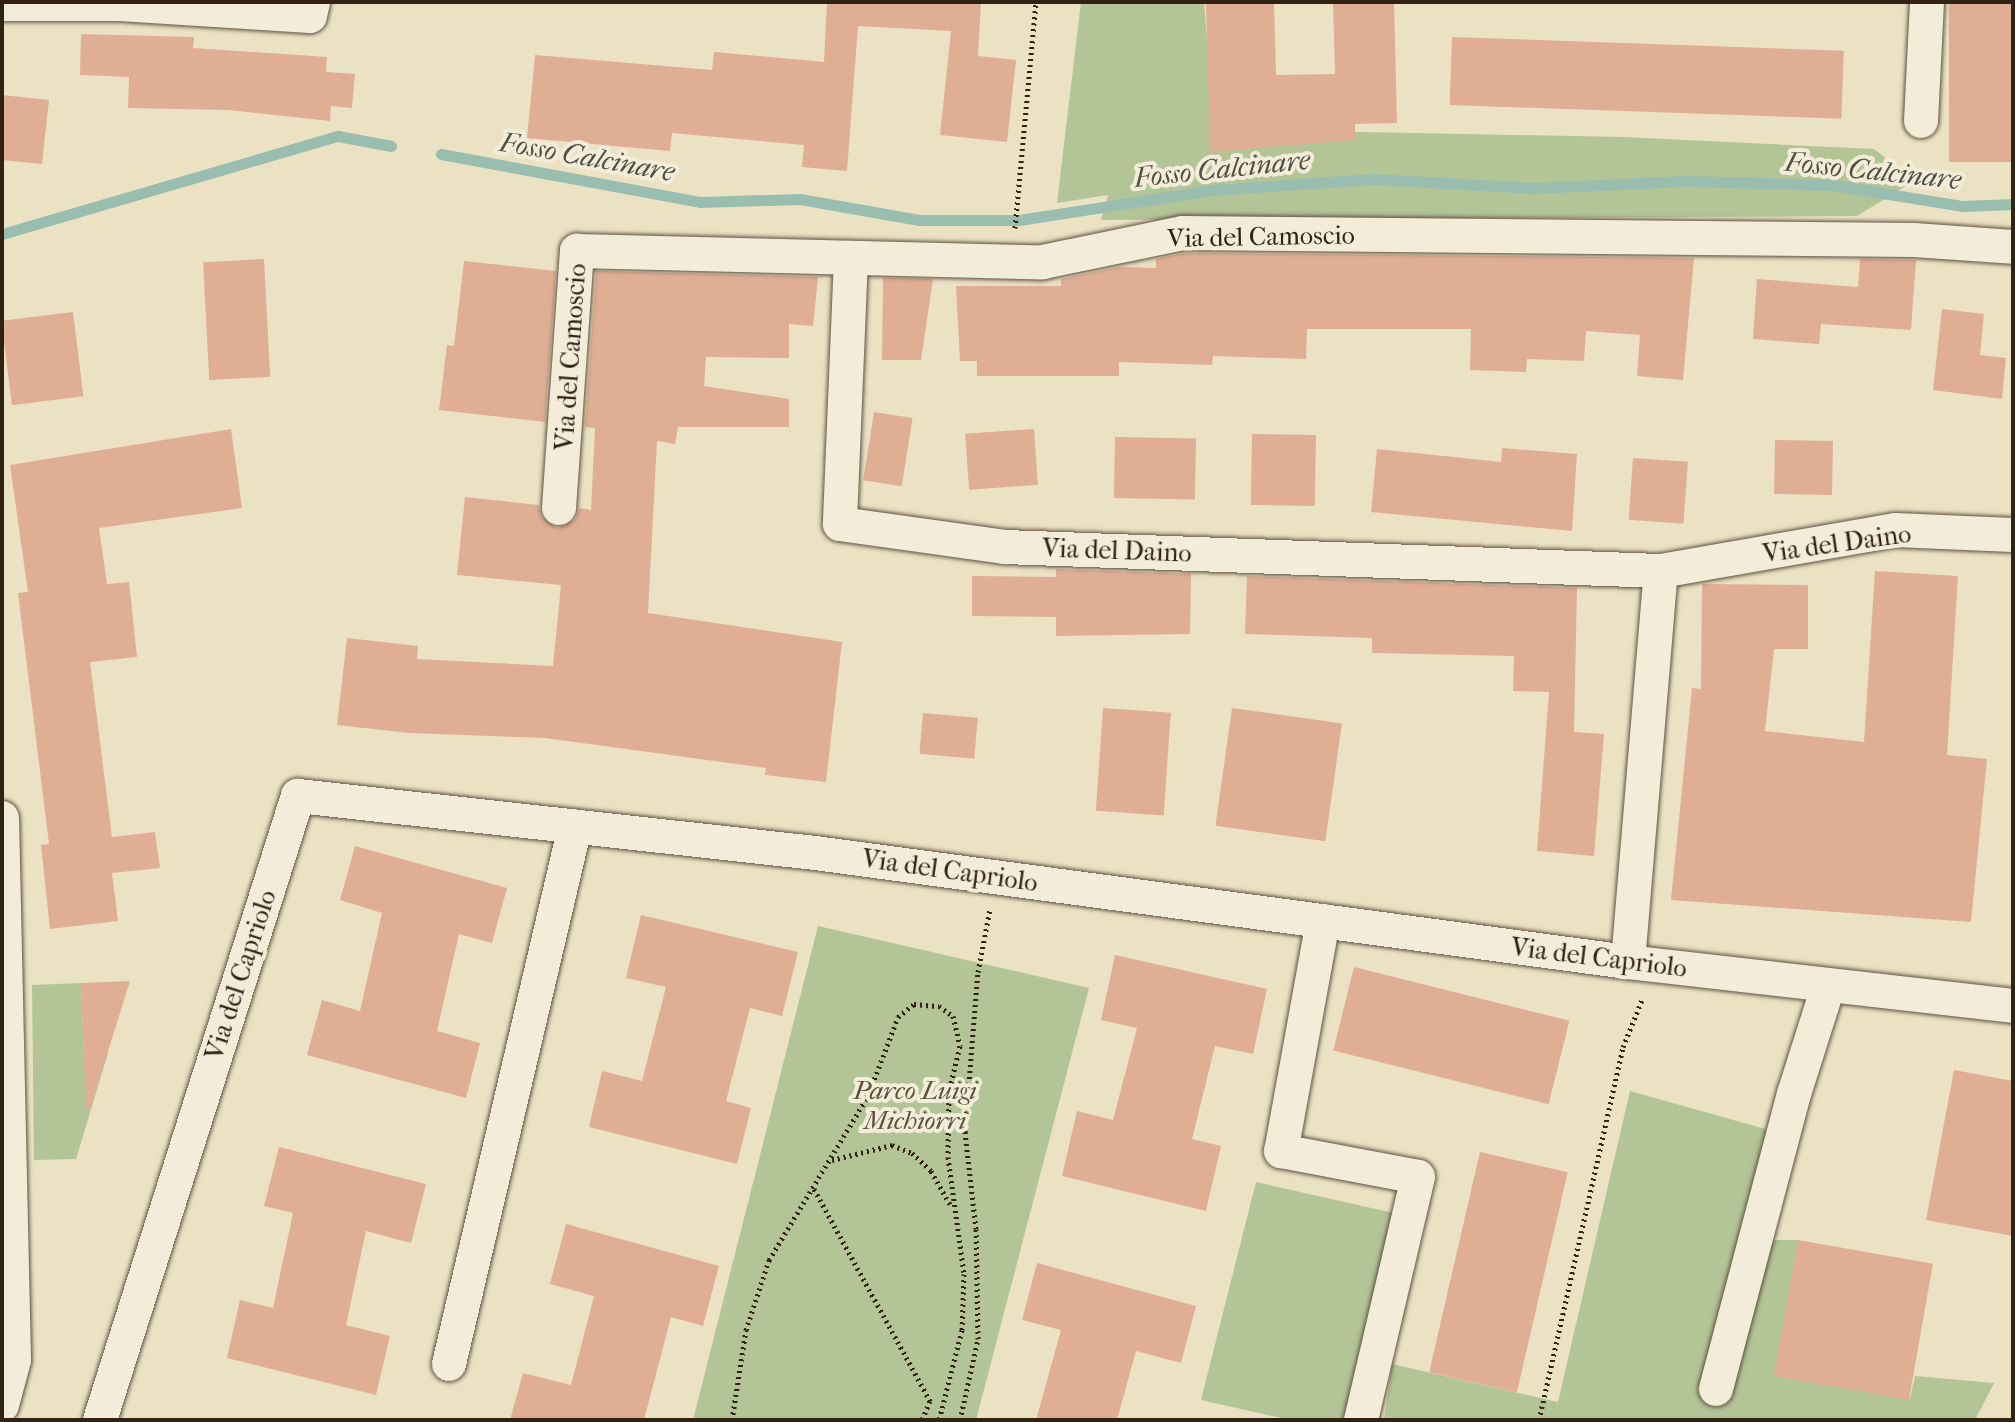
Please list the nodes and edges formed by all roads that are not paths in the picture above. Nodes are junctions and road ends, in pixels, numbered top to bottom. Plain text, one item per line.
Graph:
1 (313, 2) edge
2 (1927, 2) edge
3 (120, 3) edge
4 (2, 4) edge
5 (1921, 121) dead end
6 (2013, 247) edge
7 (851, 258) junction
8 (559, 508) dead end
9 (2013, 535) edge
10 (1661, 571) junction
11 (2, 818) edge
12 (575, 827) junction
13 (1323, 921) junction
14 (1642, 964) junction
15 (1828, 987) junction
16 (2013, 1006) edge
17 (6, 1012) edge
18 (6, 1116) edge
19 (449, 1364) dead end
20 (1716, 1389) dead end
21 (2, 1405) edge
22 (100, 1420) edge
23 (1361, 1420) edge

1 - 3 street
2 - 5 street
3 - 4 street
6 - 7 street, Via del Camoscio
7 - 8 street, Via del Camoscio
7 - 10 street, Via del Daino
9 - 10 street, Via del Daino
10 - 14 street
11 - 17 street
12 - 13 street, Via del Capriolo
12 - 19 street
12 - 22 street, Via del Capriolo
13 - 14 street, Via del Capriolo
13 - 23 street
14 - 15 street, Via del Capriolo
15 - 16 street, Via del Capriolo
15 - 20 street
17 - 18 street
18 - 21 street

